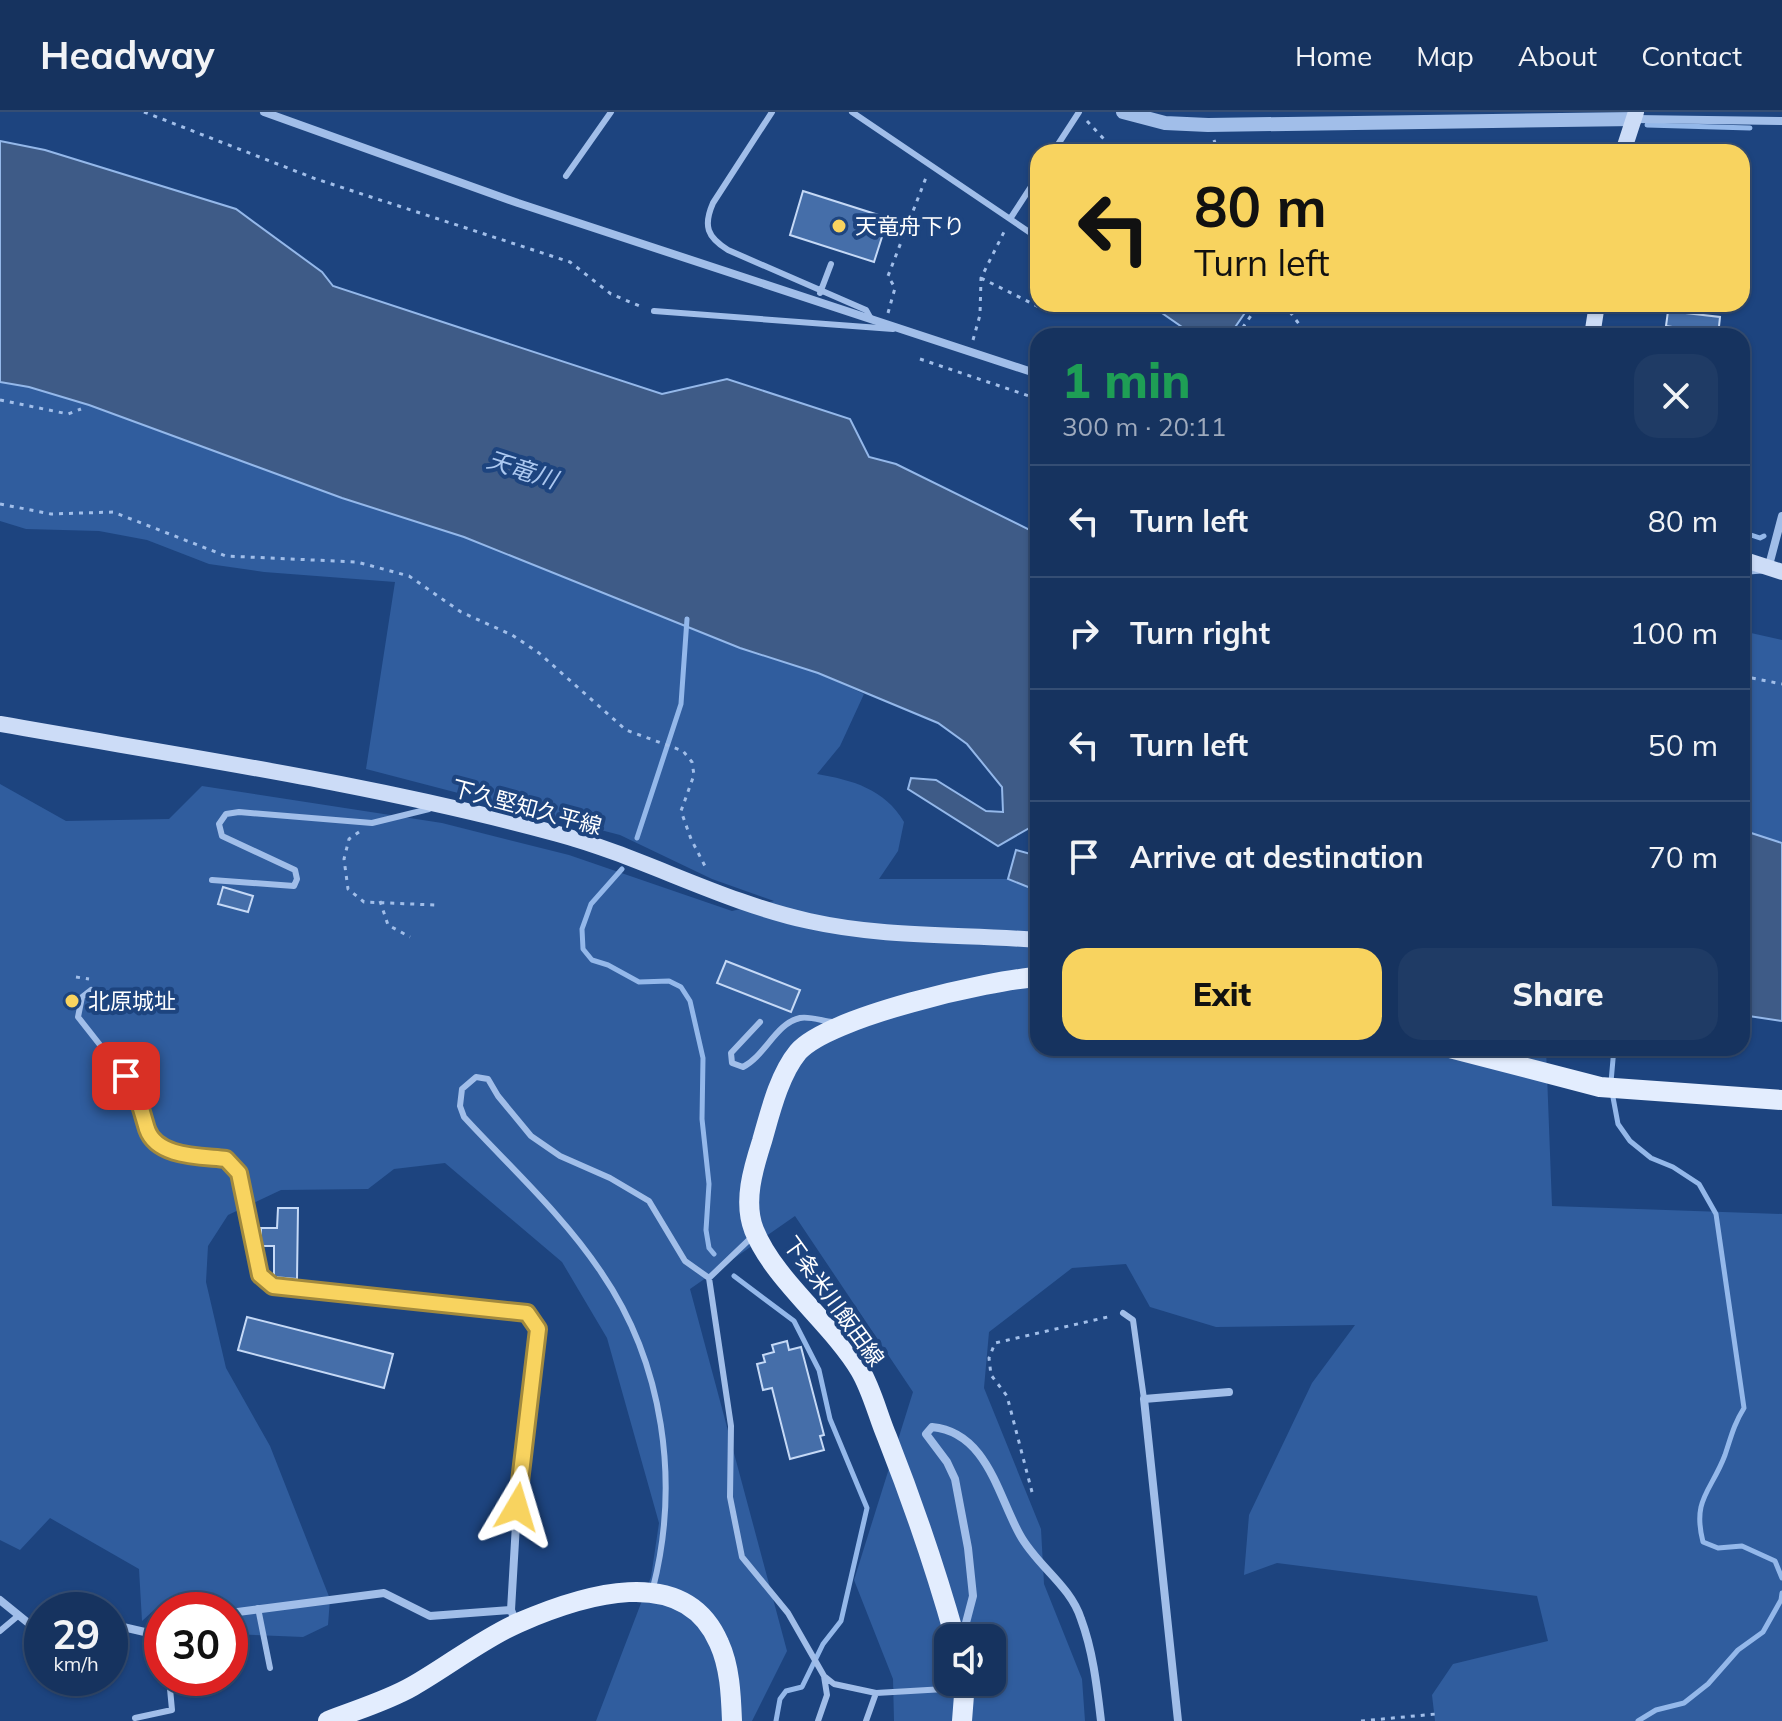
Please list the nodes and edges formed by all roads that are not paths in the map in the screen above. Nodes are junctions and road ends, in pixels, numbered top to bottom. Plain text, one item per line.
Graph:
1 (264, 112) edge
2 (611, 112) edge
3 (772, 112) edge
4 (852, 112) edge
5 (1079, 112) edge
6 (1123, 112) edge
7 (1635, 115) edge
8 (1206, 119) edge
9 (1782, 121) edge
10 (1058, 144) edge
11 (1626, 144) edge
12 (566, 176) dead end
13 (1030, 188) edge
14 (1010, 219) junction
15 (1030, 233) edge
16 (831, 264) dead end
17 (820, 293) junction
18 (654, 311) road end
19 (872, 320) junction
20 (900, 330) junction
21 (1030, 372) edge
22 (1782, 516) edge
23 (1750, 562) edge
24 (1775, 570) edge
25 (1750, 571) edge
26 (0, 724) edge
27 (438, 806) junction
28 (212, 880) dead end
29 (1030, 940) edge
30 (1030, 978) edge
31 (91, 990) road end
32 (760, 1022) dead end
33 (847, 1025) junction
34 (1482, 1056) edge
35 (1782, 1100) edge
36 (755, 1233) junction
37 (260, 1275) joint
38 (709, 1278) junction
39 (1123, 1313) road end
40 (1229, 1392) dead end
41 (1144, 1399) junction
42 (652, 1592) junction
43 (0, 1600) edge
44 (258, 1608) junction
45 (248, 1610) edge
46 (19, 1615) junction
47 (514, 1617) junction
48 (24, 1619) edge
49 (951, 1624) edge
50 (966, 1624) edge
51 (0, 1631) edge
52 (270, 1668) dead end
53 (823, 1674) junction
54 (934, 1688) edge
55 (876, 1693) junction
56 (171, 1696) edge
57 (964, 1696) edge
58 (135, 1718) dead end
59 (328, 1721) edge
60 (732, 1721) edge
61 (818, 1721) edge
62 (866, 1721) edge
63 (962, 1721) edge
64 (1101, 1721) edge
65 (1178, 1721) edge

1 - 19 street
2 - 12 lane
3 - 17 lane
4 - 14 lane
5 - 10 lane
6 - 8 street
7 - 8 street
7 - 9 street
7 - 11 main road
13 - 14 lane
14 - 15 lane
16 - 17 lane
17 - 19 lane
18 - 20 lane
19 - 20 street
20 - 21 street
22 - 24 street
23 - 24 main road
24 - 25 street
26 - 27 main road, 下久堅知久平線
27 - 28 lane
27 - 29 main road, 下久堅知久平線
30 - 33 main road, 下条米川飯田線
31 - 37 lane
32 - 33 lane
33 - 36 main road, 下条米川飯田線
34 - 35 main road
36 - 38 lane
36 - 49 main road, 下条米川飯田線
37 - 47 street
38 - 42 lane
38 - 53 lane
39 - 41 lane
40 - 41 street
41 - 65 street
42 - 47 main road
42 - 60 main road
43 - 46 street
44 - 45 street
44 - 47 street
44 - 52 lane
46 - 48 street
46 - 51 lane
47 - 59 main road
50 - 64 street
53 - 55 lane
53 - 61 lane
54 - 55 lane
55 - 62 lane
56 - 58 lane
57 - 63 main road

